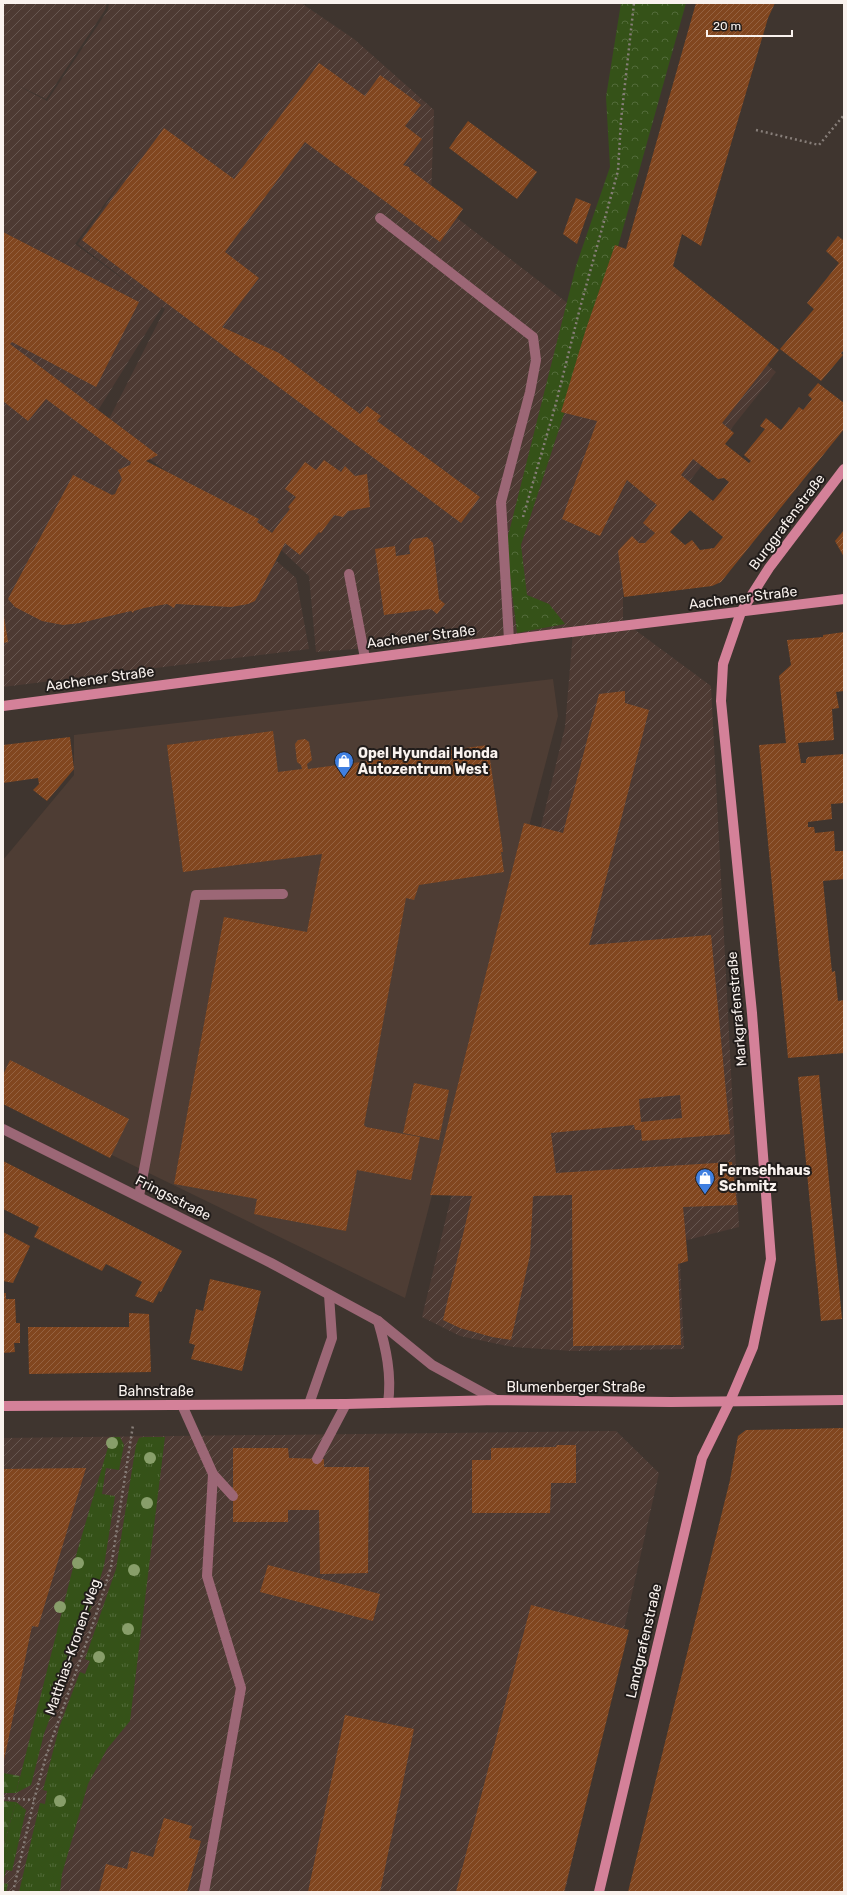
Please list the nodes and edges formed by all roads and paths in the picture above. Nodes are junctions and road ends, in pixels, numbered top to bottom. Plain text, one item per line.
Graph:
1 (634, 3) edge
2 (844, 115) edge
3 (756, 130) dead end
4 (380, 218) dead end
5 (844, 469) edge
6 (521, 522) dead end
7 (349, 574) dead end
8 (844, 599) edge
9 (741, 612) junction
10 (509, 640) junction
11 (365, 658) junction
12 (3, 706) edge
13 (283, 894) dead end
14 (3, 1129) edge
15 (139, 1196) junction
16 (329, 1295) junction
17 (378, 1321) junction
18 (496, 1400) junction
19 (844, 1400) edge
20 (730, 1401) junction
21 (388, 1403) junction
22 (309, 1404) junction
23 (346, 1404) junction
24 (136, 1405) junction
25 (182, 1405) junction
26 (3, 1406) edge
27 (317, 1459) dead end
28 (214, 1474) junction
29 (233, 1496) dead end
30 (3, 1798) edge
31 (34, 1800) junction
32 (13, 1892) edge
33 (204, 1892) edge
34 (599, 1892) edge

1 - 6 path
2 - 3 path
4 - 10 street
5 - 9 street, Burggrafenstraße
7 - 11 street
8 - 9 street, Aachener Straße
9 - 10 street, Aachener Straße
9 - 20 street, Markgrafenstraße
10 - 11 street, Aachener Straße
11 - 12 street, Aachener Straße
13 - 15 street
14 - 15 street, Fringsstraße
15 - 16 street, Fringsstraße
16 - 17 street, Fringsstraße
16 - 22 street
17 - 18 street, Fringsstraße
17 - 21 street
18 - 20 street, Blumenberger Straße
18 - 21 street, Blumenberger Straße
19 - 20 street, Blumenberger Straße
20 - 34 street, Landgrafenstraße
21 - 23 street, Blumenberger Straße
22 - 23 street, Blumenberger Straße
22 - 25 street, Bahnstraße
23 - 27 street
24 - 25 street, Bahnstraße
24 - 26 street, Bahnstraße
24 - 31 path, Matthias-Kronen-Weg
25 - 28 street
28 - 29 street
28 - 33 street
30 - 31 path
31 - 32 path, Matthias-Kronen-Weg

